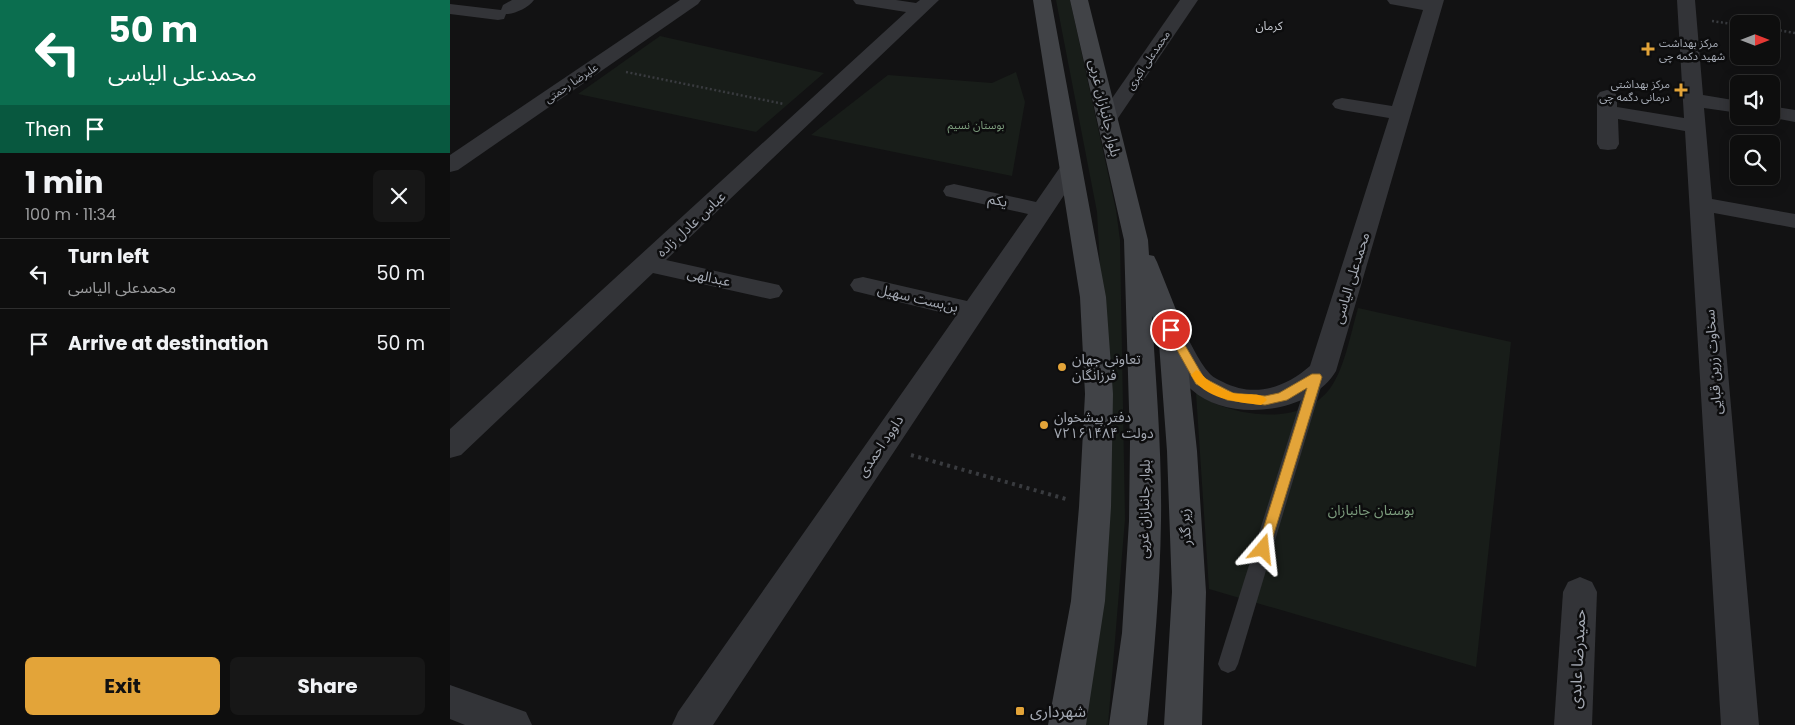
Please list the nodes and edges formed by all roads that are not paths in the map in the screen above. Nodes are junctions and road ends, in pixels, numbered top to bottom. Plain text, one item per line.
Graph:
1 (525, 0) edge
2 (692, 0) edge
3 (862, 0) edge
4 (1042, 0) edge
5 (1080, 0) edge
6 (1189, 0) edge
7 (1396, 0) edge
8 (1686, 0) edge
9 (1434, 3) edge
10 (925, 4) edge
11 (450, 8) edge
12 (1342, 104) dead end
13 (1730, 108) edge
14 (1694, 113) junction
15 (1401, 114) junction
16 (1780, 114) edge
17 (1795, 116) edge
18 (1107, 120) junction
19 (1608, 144) dead end
20 (452, 161) edge
21 (1071, 168) junction
22 (954, 191) dead end
23 (1701, 204) junction
24 (1042, 210) junction
25 (1795, 220) edge
26 (1136, 240) junction
27 (648, 264) junction
28 (864, 285) dead end
29 (770, 291) dead end
30 (972, 311) junction
31 (1171, 330) junction
32 (1316, 377) junction
33 (450, 447) edge
34 (1580, 592) dead end
35 (1228, 664) dead end
36 (450, 702) edge
37 (1065, 721) edge
38 (1129, 724) edge
39 (513, 725) edge
40 (690, 725) edge
41 (1183, 725) edge
42 (1573, 725) edge
43 (1740, 725) edge

1 - 11 street
2 - 20 street, علیرضا رحمتی
3 - 10 street
4 - 21 main road
5 - 18 main road, بلوار جانبازان غربی
6 - 18 street, محمدعلی اکبری
7 - 9 street
8 - 14 street, سخاوت زرین قبایی
9 - 15 street, محمدعلی الیاسی
10 - 27 street, عباس عادل زاده
12 - 15 street
13 - 14 street
14 - 19 street
14 - 23 street, سخاوت زرین قبایی
15 - 32 street, محمدعلی الیاسی
16 - 17 street
18 - 26 main road, بلوار جانبازان غربی
21 - 24 street, داوود احمدی
21 - 37 main road
22 - 24 street, یکم
23 - 25 street
23 - 43 street, سخاوت زرین قبایی
24 - 30 street, داوود احمدی
26 - 31 main road, زیر گذر
26 - 38 main road, بلوار جانبازان غربی
27 - 29 street, عبدالهی
27 - 33 street, عباس عادل زاده
28 - 30 street, بن‌بست سهیل
30 - 40 street, داوود احمدی
31 - 32 street
31 - 41 main road, زیر گذر
32 - 35 lane
34 - 42 street, حمیدرضا عابدی
36 - 39 street

